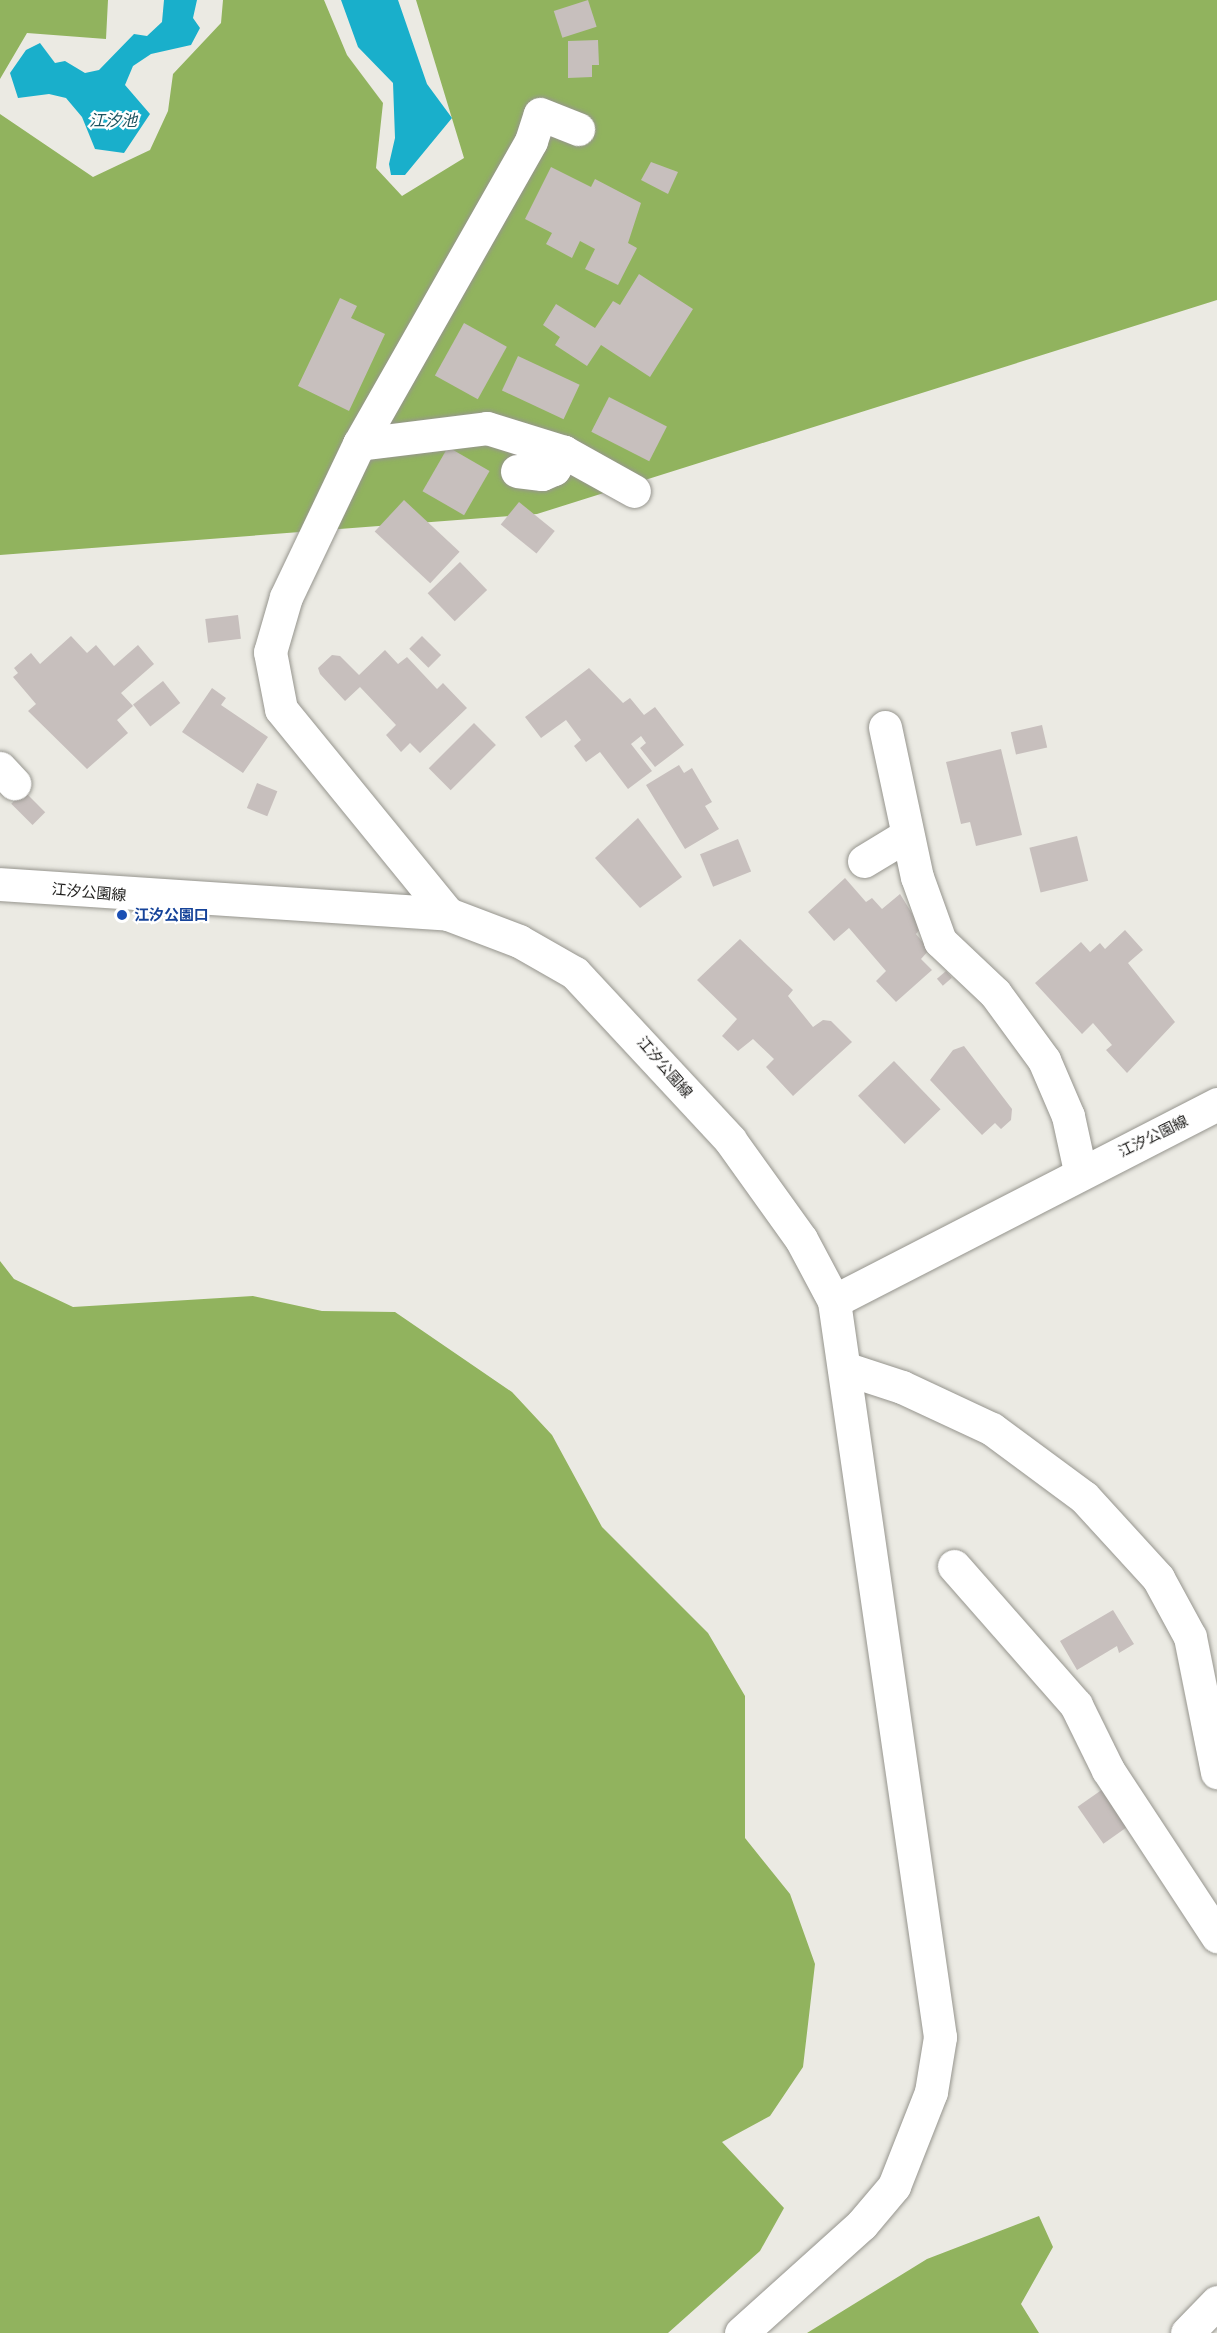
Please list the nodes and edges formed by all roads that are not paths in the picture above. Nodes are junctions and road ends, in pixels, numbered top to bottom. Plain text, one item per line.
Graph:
1 (578, 129) dead end
2 (359, 444) junction
3 (564, 452) junction
4 (517, 471) dead end
5 (634, 491) dead end
6 (885, 727) dead end
7 (907, 835) junction
8 (864, 861) dead end
9 (0, 884) edge
10 (448, 914) junction
11 (1217, 1104) edge
12 (1080, 1171) junction
13 (834, 1301) junction
14 (844, 1368) junction
15 (954, 1566) dead end
16 (1217, 1772) edge
17 (1217, 1936) edge
18 (1217, 2302) edge
19 (741, 2333) edge
20 (1187, 2333) edge

1 - 2 street
2 - 3 street
2 - 10 street
3 - 4 street
3 - 5 street
6 - 7 street
7 - 8 street
7 - 12 street
9 - 10 street, 江汐公園線
10 - 13 street, 江汐公園線
11 - 12 street, 江汐公園線
12 - 13 street, 江汐公園線
13 - 14 street
14 - 16 street
14 - 19 street
15 - 17 street
18 - 20 street

